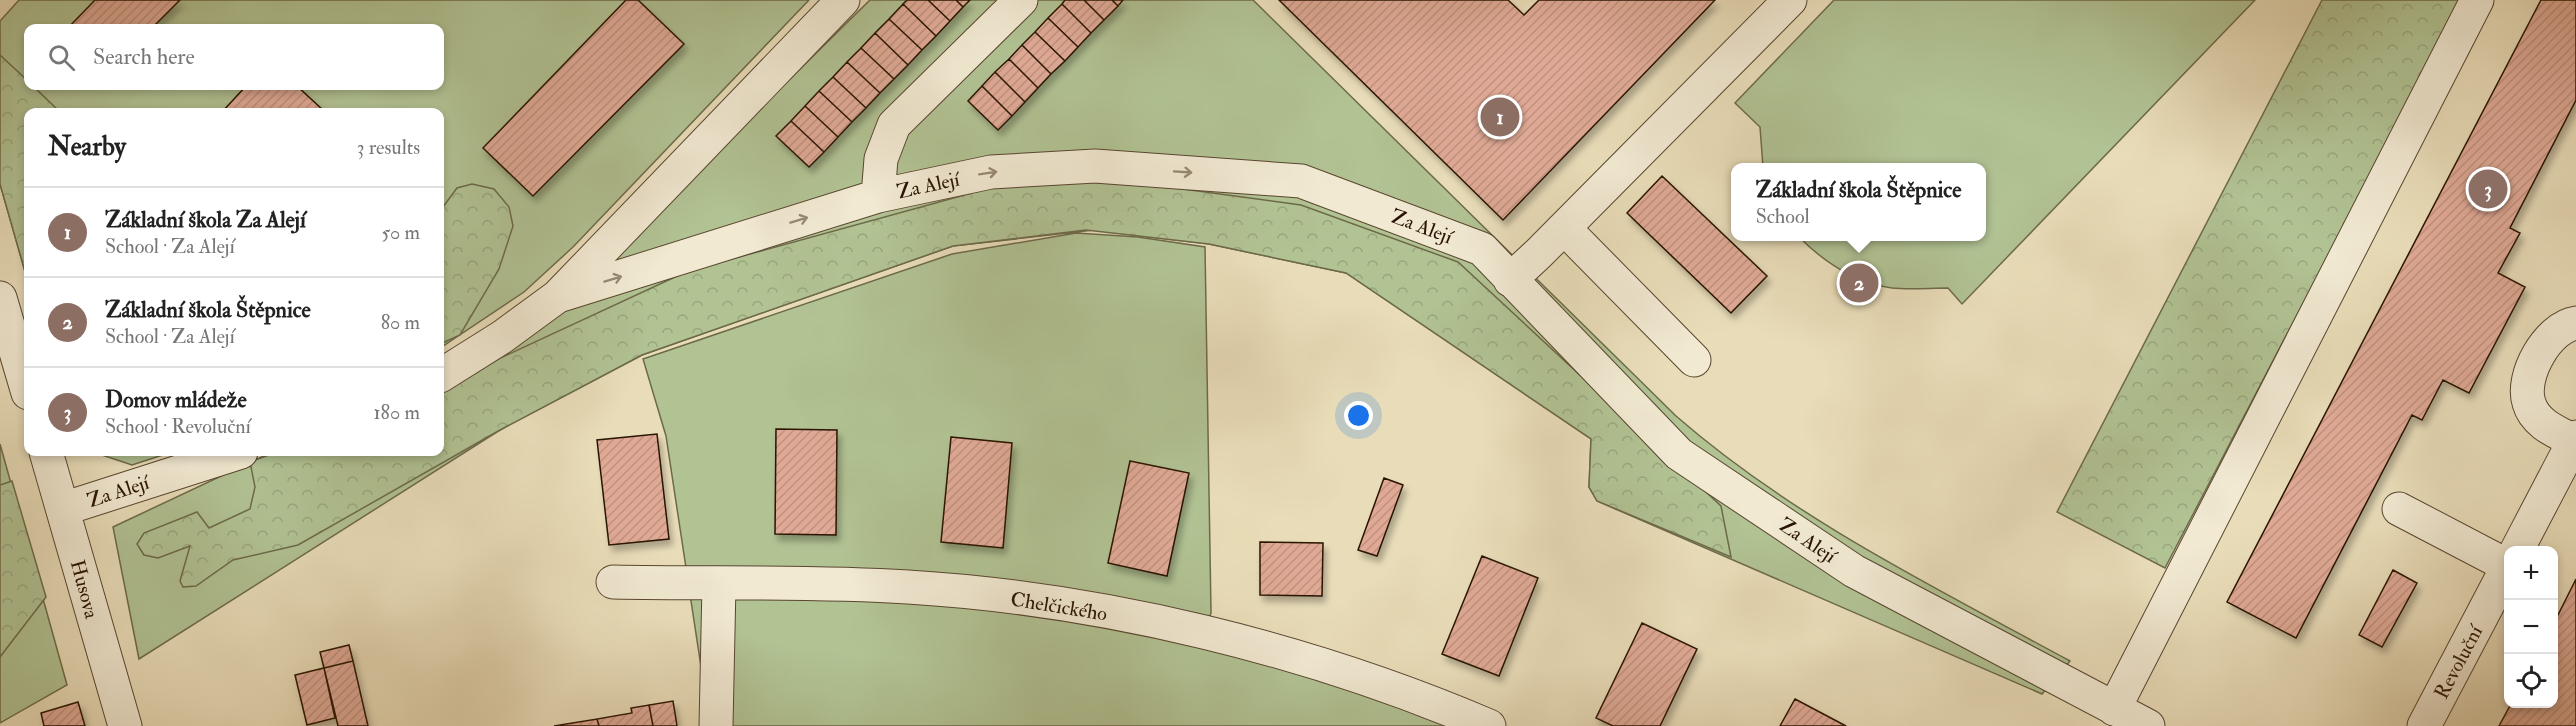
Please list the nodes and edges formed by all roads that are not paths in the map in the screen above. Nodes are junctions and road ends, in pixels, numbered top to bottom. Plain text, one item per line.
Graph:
1 (843, 0) edge
2 (1021, 0) edge
3 (1790, 0) edge
4 (2477, 0) edge
5 (878, 196) junction
6 (1564, 228) junction
7 (1510, 280) junction
8 (558, 296) junction
9 (0, 298) edge
10 (2576, 323) edge
11 (1694, 360) dead end
12 (444, 373) edge
13 (24, 379) edge
14 (2575, 439) edge
15 (47, 456) edge
16 (228, 456) edge
17 (63, 508) junction
18 (2399, 509) dead end
19 (2519, 546) edge
20 (2504, 564) edge
21 (2504, 574) edge
22 (613, 582) dead end
23 (719, 584) junction
24 (2114, 709) junction
25 (125, 726) edge
26 (716, 726) edge
27 (1489, 726) edge
28 (2148, 726) edge
29 (2424, 726) edge

1 - 8 street, Za Alejí
2 - 5 street
3 - 6 street
4 - 24 street
5 -> 7 street, Za Alejí
8 -> 5 street, Za Alejí
6 - 7 street
6 - 11 street
7 - 24 street, Za Alejí
8 - 12 street, Za Alejí
9 - 13 street
10 - 14 street
14 - 19 street
15 - 17 street, Husova
16 - 17 street, Za Alejí
17 - 25 street, Husova
18 - 20 street
21 - 29 street, Revoluční
22 - 23 street, Chelčického
23 - 26 street
23 - 27 street, Chelčického
24 - 28 street, Za Alejí

